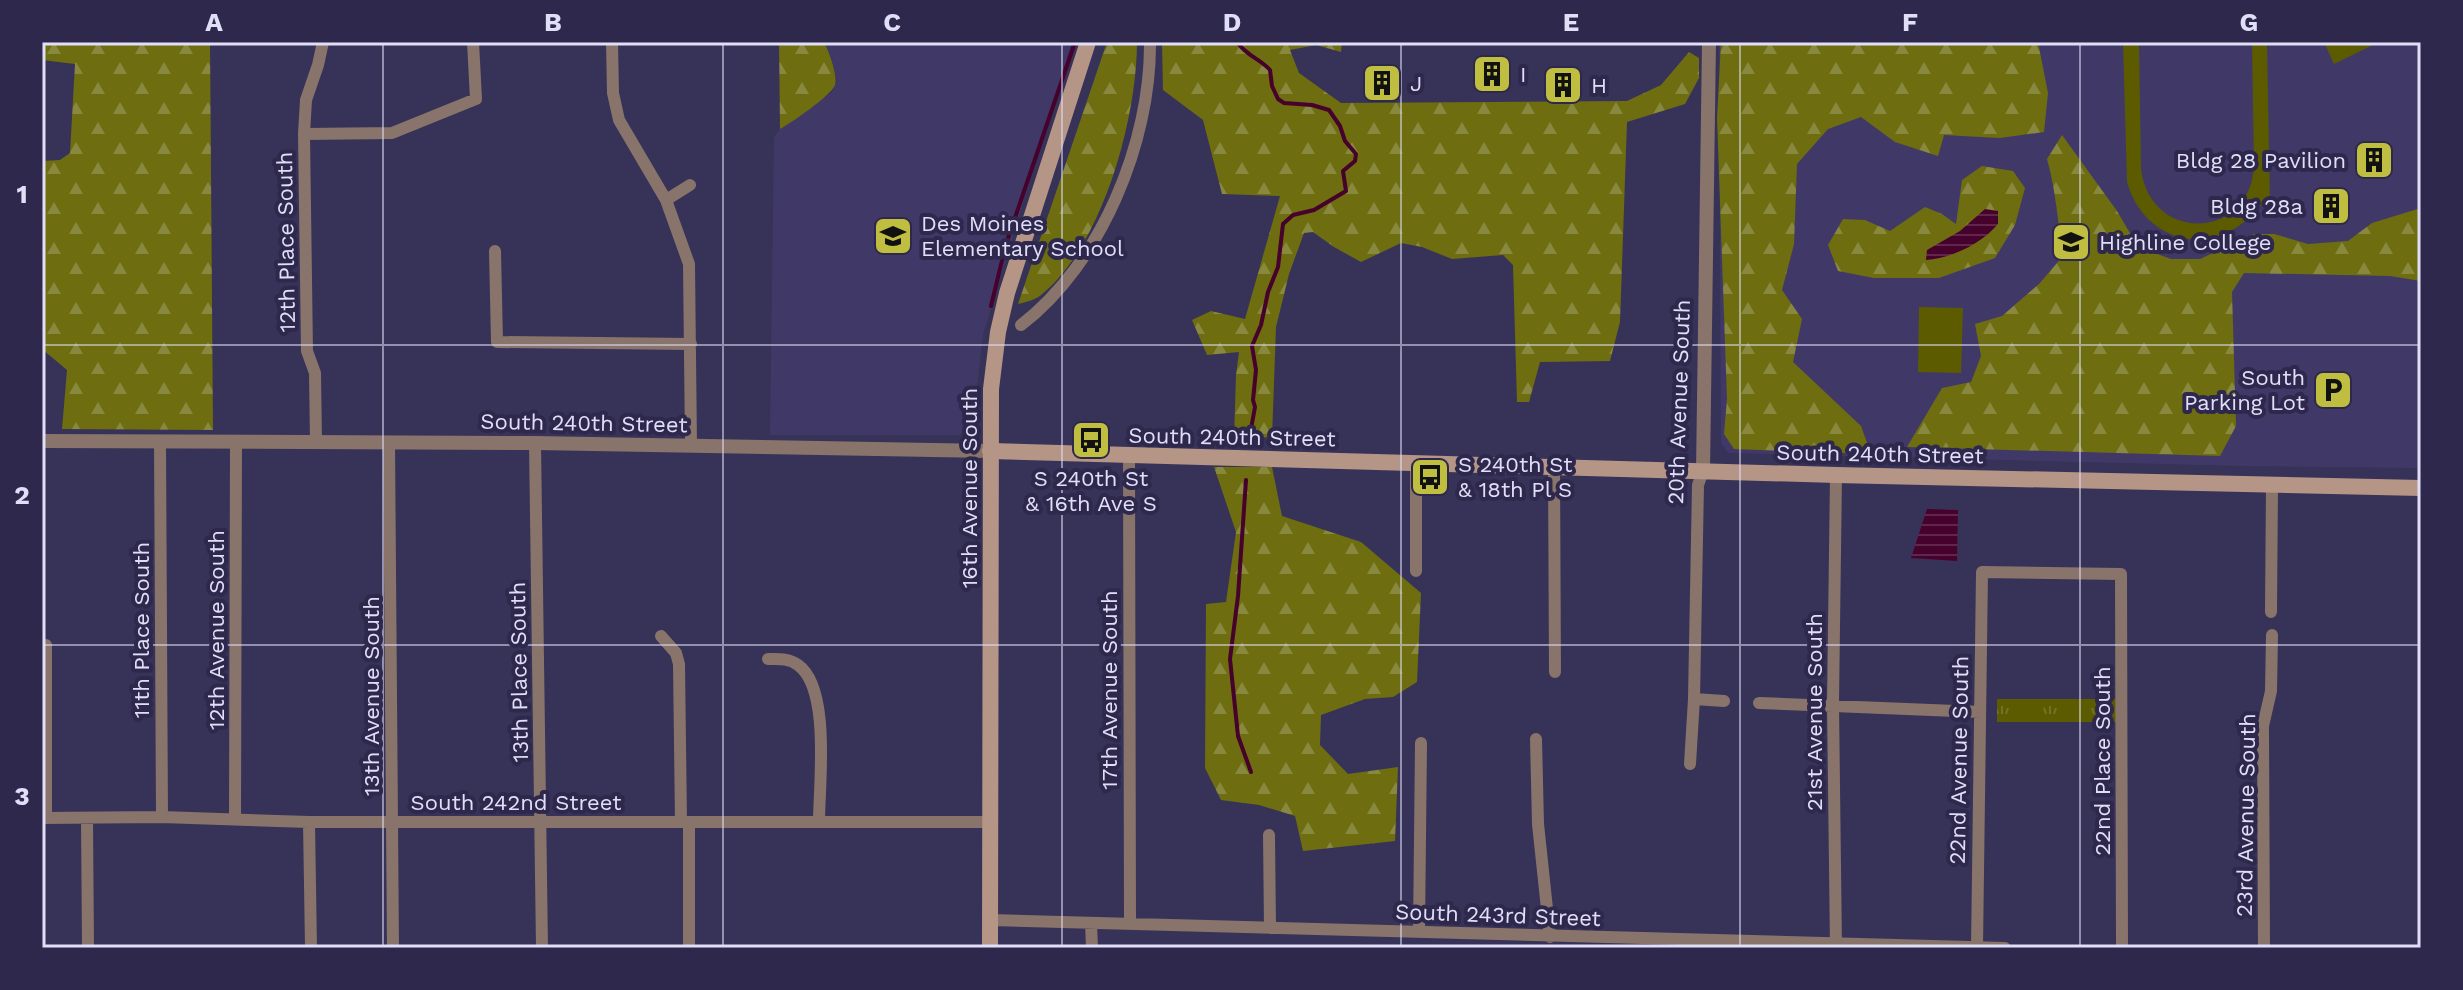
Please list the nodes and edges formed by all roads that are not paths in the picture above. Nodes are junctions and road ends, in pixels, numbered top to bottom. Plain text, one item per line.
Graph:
1 (323, 42) edge
2 (473, 42) edge
3 (612, 42) edge
4 (1088, 42) edge
5 (1150, 42) edge
6 (1709, 42) edge
7 (304, 134) junction
8 (690, 185) dead end
9 (666, 200) junction
10 (495, 251) dead end
11 (1021, 325) dead end
12 (691, 344) junction
13 (42, 441) edge
14 (160, 442) junction
15 (236, 442) junction
16 (316, 442) junction
17 (389, 443) junction
18 (535, 443) junction
19 (691, 446) junction
20 (990, 451) junction
21 (1129, 456) junction
22 (1416, 463) junction
23 (1554, 466) junction
24 (1703, 471) junction
25 (1836, 475) junction
26 (2272, 485) junction
27 (2421, 488) edge
28 (1416, 571) dead end
29 (2121, 574) joint
30 (2271, 612) dead end
31 (2272, 635) dead end
32 (661, 636) dead end
33 (46, 645) dead end
34 (768, 659) dead end
35 (1555, 672) dead end
36 (1694, 699) junction
37 (1724, 701) dead end
38 (1759, 703) dead end
39 (1833, 704) junction
40 (1980, 712) junction
41 (1536, 739) dead end
42 (1421, 743) dead end
43 (1690, 764) dead end
44 (162, 817) junction
45 (44, 818) edge
46 (235, 818) junction
47 (87, 819) junction
48 (309, 822) junction
49 (392, 822) junction
50 (542, 822) junction
51 (685, 822) junction
52 (819, 822) junction
53 (991, 822) junction
54 (1269, 835) dead end
55 (990, 920) junction
56 (1091, 923) junction
57 (1130, 924) junction
58 (1270, 928) junction
59 (1419, 932) junction
60 (1550, 937) junction
61 (1697, 944) edge
62 (1836, 946) edge
63 (88, 948) edge
64 (311, 948) edge
65 (393, 948) edge
66 (542, 948) edge
67 (689, 948) edge
68 (990, 948) edge
69 (1092, 948) edge
70 (1977, 948) edge
71 (2005, 948) edge
72 (2122, 948) edge
73 (2264, 948) edge

1 - 7 street, 12th Place South
2 - 7 street
3 - 9 street
4 - 20 main road, 16th Avenue South
5 - 11 street
6 - 24 street, 20th Avenue South
7 - 16 street, 12th Place South
8 - 9 street
9 - 12 street
10 - 12 street
12 - 19 street
13 - 14 street, South 240th Street
14 - 15 street, South 240th Street
14 - 44 street, 11th Place South
15 - 16 street, South 240th Street
15 - 46 street, 12th Avenue South
16 - 17 street, South 240th Street
17 - 18 street, South 240th Street
17 - 49 street, 13th Avenue South
18 - 19 street, South 240th Street
18 - 50 street, 13th Place South
19 - 20 street, South 240th Street
20 - 21 main road, South 240th Street
20 - 53 main road, 16th Avenue South
21 - 22 main road, South 240th Street
21 - 57 street, 17th Avenue South
22 - 23 main road, South 240th Street
22 - 28 street
23 - 24 main road, South 240th Street
23 - 35 street
24 - 25 main road, South 240th Street
24 - 36 street, 20th Avenue South
25 - 26 main road, South 240th Street
25 - 39 street, 21st Avenue South
26 - 27 main road, South 240th Street
26 - 30 street
29 - 40 street, 22nd Avenue South
29 - 72 street, 22nd Place South
31 - 73 street, 23rd Avenue South
32 - 51 street
33 - 45 street
34 - 52 street
36 - 37 street
36 - 43 street, 20th Avenue South
38 - 39 street
39 - 40 street
39 - 62 street, 21st Avenue South
40 - 70 street, 22nd Avenue South
41 - 60 street
42 - 59 street
44 - 46 street, South 242nd Street
44 - 47 street, South 242nd Street
45 - 47 street, South 242nd Street
46 - 48 street, South 242nd Street
47 - 63 street
48 - 49 street, South 242nd Street
48 - 64 street
49 - 50 street, South 242nd Street
49 - 65 street, 13th Avenue South
50 - 51 street, South 242nd Street
50 - 66 street, 13th Place South
51 - 52 street, South 242nd Street
51 - 67 street
52 - 53 street, South 242nd Street
53 - 55 main road, 16th Avenue South
54 - 58 street
55 - 56 street, South 243rd Street
55 - 68 main road, 16th Avenue South
56 - 57 street, South 243rd Street
56 - 69 street
57 - 58 street, South 243rd Street
58 - 59 street, South 243rd Street
59 - 60 street, South 243rd Street
60 - 61 street, South 243rd Street
61 - 62 street, South 243rd Street
62 - 70 street, South 243rd Street
70 - 71 street, South 243rd Street

